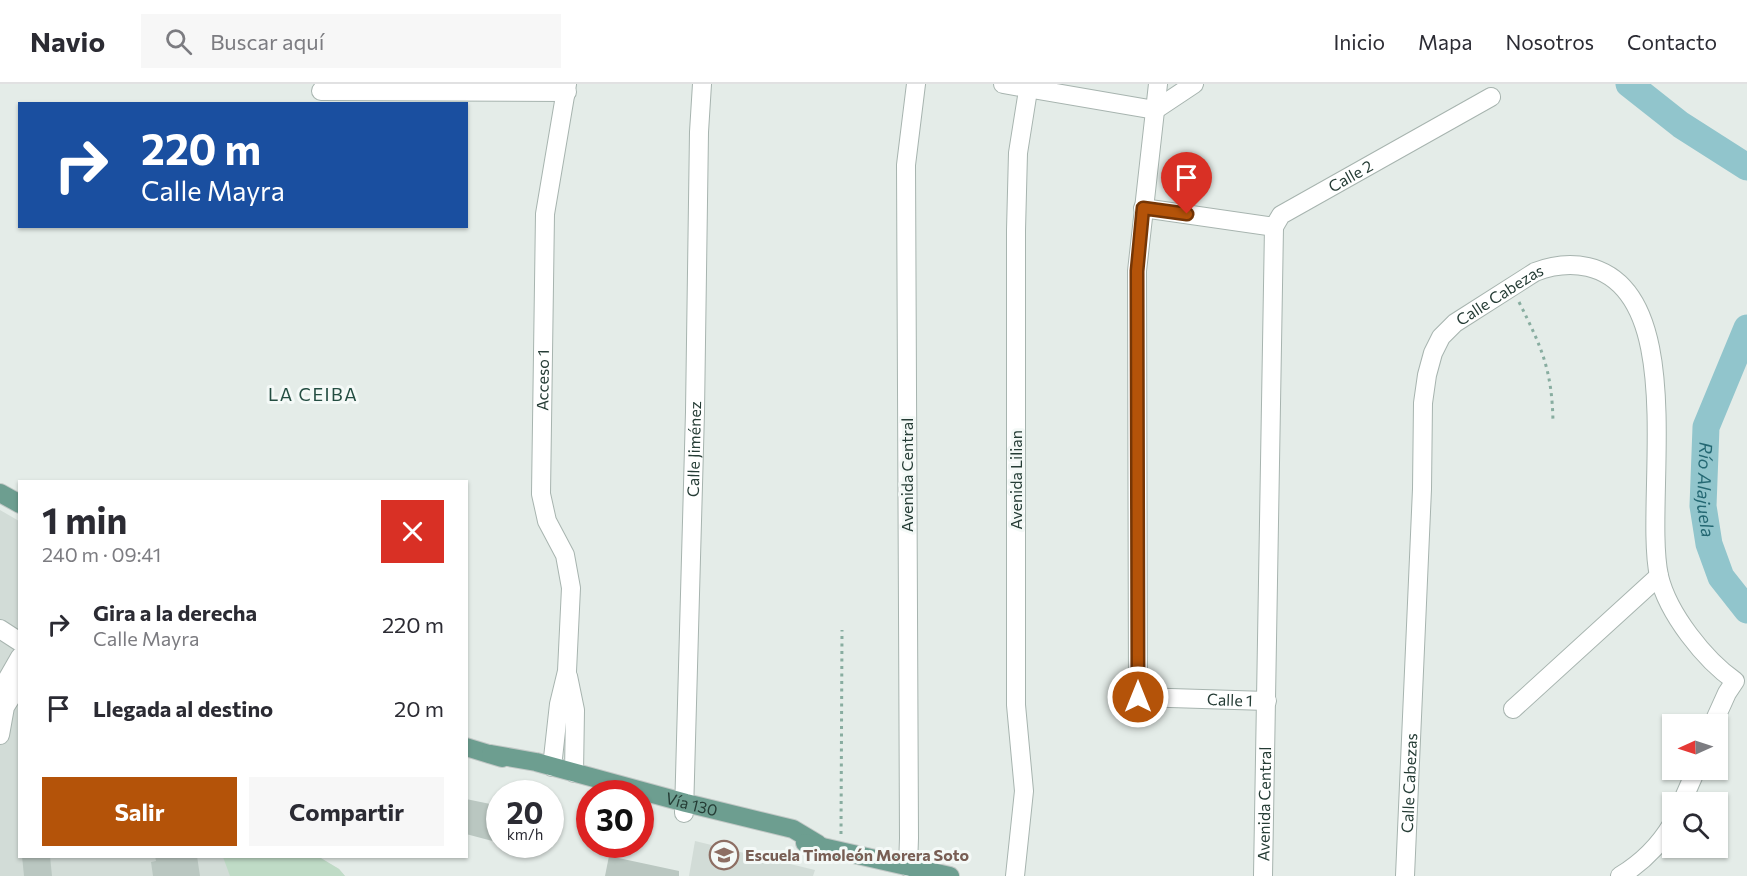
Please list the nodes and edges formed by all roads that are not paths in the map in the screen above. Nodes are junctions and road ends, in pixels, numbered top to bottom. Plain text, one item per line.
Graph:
1 (702, 84) edge
2 (916, 84) edge
3 (1003, 84) edge
4 (1158, 84) edge
5 (1194, 84) edge
6 (1028, 87) edge
7 (567, 88) edge
8 (321, 91) dead end
9 (1491, 97) dead end
10 (1155, 110) junction
11 (1143, 208) junction
12 (1274, 227) junction
13 (0, 493) edge
14 (18, 503) edge
15 (1659, 576) junction
16 (0, 629) edge
17 (18, 641) edge
18 (18, 660) edge
19 (567, 671) junction
20 (1741, 678) edge
21 (18, 686) edge
22 (0, 692) edge
23 (1267, 701) junction
24 (1513, 709) dead end
25 (1718, 714) edge
26 (0, 735) edge
27 (468, 748) edge
28 (491, 754) junction
29 (552, 767) junction
30 (574, 773) junction
31 (576, 784) edge
32 (654, 804) edge
33 (685, 808) junction
34 (1662, 842) edge
35 (908, 867) junction
36 (950, 876) edge
37 (1015, 876) edge
38 (1263, 876) edge
39 (1405, 876) edge
40 (1620, 876) edge

1 - 33 street, Calle Jiménez
2 - 35 street, Avenida Central
3 - 6 street
4 - 10 street
5 - 10 street
6 - 10 street
6 - 37 street, Avenida Lilian
7 - 8 street
7 - 19 street, Acceso 1
9 - 12 street, Calle 2
10 - 11 street
11 - 12 street
11 - 23 street, Calle 1
12 - 23 street, Avenida Central
13 - 14 main road
15 - 20 street, Calle Cabezas
15 - 24 street
15 - 39 street, Calle Cabezas
16 - 17 street
18 - 22 street
19 - 29 street, Acceso 1
19 - 30 street, Acceso 1
20 - 25 street, Calle Cabezas
21 - 26 street
23 - 38 street, Avenida Central
27 - 28 main road, Vía 130
28 - 29 main road, Vía 130
28 - 31 main road, Vía 130
29 - 30 main road, Vía 130
30 - 33 main road, Vía 130
32 - 33 main road, Vía 130
33 - 35 main road, Vía 130
34 - 40 street
35 - 36 main road, Vía 130

